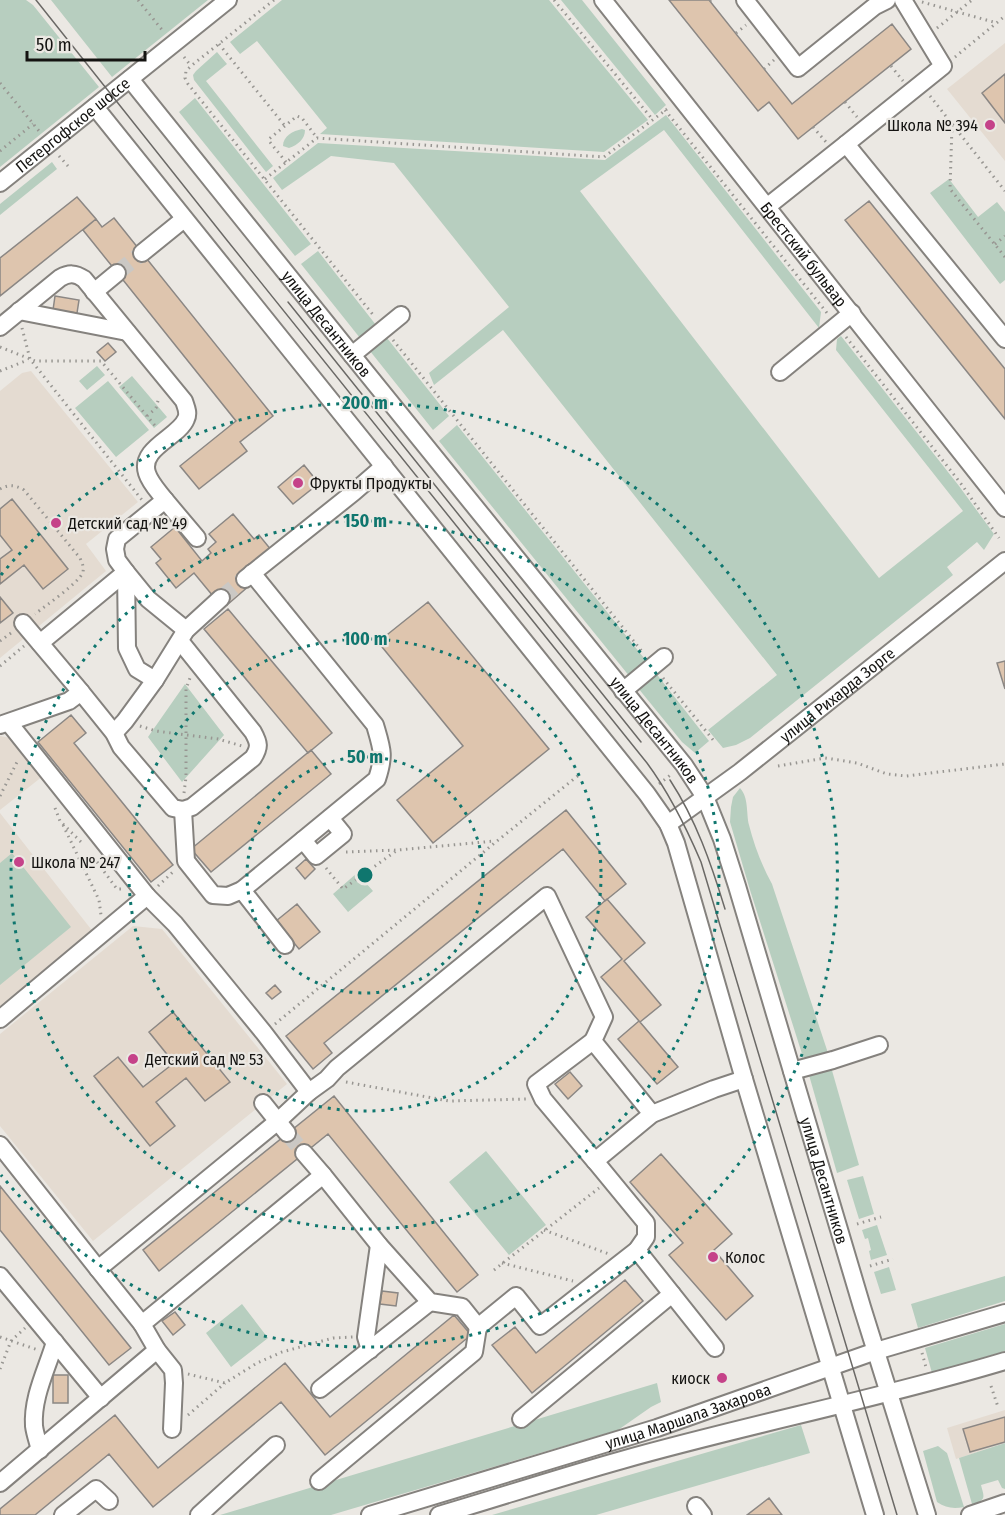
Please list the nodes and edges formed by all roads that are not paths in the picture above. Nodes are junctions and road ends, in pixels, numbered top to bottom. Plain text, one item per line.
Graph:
1 (228, 0) edge
2 (603, 0) edge
3 (745, 0) edge
4 (887, 0) edge
5 (903, 0) edge
6 (130, 79) junction
7 (95, 107) junction
8 (846, 144) junction
9 (0, 183) edge
10 (768, 206) junction
11 (184, 219) junction
12 (142, 253) tunnel mouth
13 (117, 273) tunnel mouth
14 (94, 292) junction
15 (19, 311) junction
16 (852, 313) junction
17 (400, 315) dead end
18 (0, 327) edge
19 (127, 332) junction
20 (1005, 339) edge
21 (352, 355) junction
22 (780, 372) dead end
23 (384, 466) junction
24 (165, 500) junction
25 (1005, 508) edge
26 (197, 538) dead end
27 (1005, 561) edge
28 (126, 572) junction
29 (221, 598) tunnel mouth
30 (23, 623) road end
31 (183, 635) junction
32 (40, 643) junction
33 (657, 663) road end
34 (155, 680) junction
35 (623, 691) junction
36 (81, 692) junction
37 (4, 724) edge
38 (119, 727) junction
39 (705, 797) junction
40 (183, 810) junction
41 (330, 818) junction
42 (668, 824) junction
43 (303, 840) junction
44 (242, 890) junction
45 (147, 896) junction
46 (285, 945) dead end
47 (0, 1019) edge
48 (593, 1041) junction
49 (879, 1045) dead end
50 (792, 1071) junction
51 (744, 1079) junction
52 (309, 1092) junction
53 (263, 1103) dead end
54 (652, 1114) junction
55 (283, 1127) junction
56 (0, 1145) edge
57 (304, 1153) tunnel mouth
58 (595, 1161) junction
59 (323, 1175) junction
60 (379, 1245) junction
61 (637, 1250) junction
62 (98, 1269) junction
63 (0, 1276) edge
64 (672, 1294) junction
65 (430, 1302) junction
66 (1005, 1313) edge
67 (142, 1324) junction
68 (478, 1327) junction
69 (368, 1343) junction
70 (53, 1348) junction
71 (715, 1348) dead end
72 (158, 1350) junction
73 (876, 1351) junction
74 (1005, 1361) edge
75 (830, 1367) junction
76 (320, 1389) dead end
77 (889, 1393) junction
78 (101, 1398) junction
79 (842, 1404) junction
80 (521, 1419) dead end
81 (172, 1429) road end
82 (276, 1445) dead end
83 (40, 1450) junction
84 (319, 1481) dead end
85 (0, 1484) edge
86 (109, 1501) dead end
87 (1005, 1503) edge
88 (393, 1512) edge
89 (63, 1515) edge
90 (199, 1515) edge
91 (370, 1515) edge
92 (439, 1515) edge
93 (875, 1515) edge
94 (927, 1515) edge
95 (970, 1515) edge

1 - 6 street, Петергофское шоссе
2 - 10 street, Брестский бульвар
3 - 4 street
5 - 8 street
6 - 7 street, Петергофское шоссе
6 - 21 street, улица Десантников
7 - 9 street, Петергофское шоссе
7 - 11 street
8 - 10 street
8 - 20 street
10 - 16 street, Брестский бульвар
11 - 12 street
11 - 23 street
13 - 14 street
14 - 15 street
14 - 19 street
15 - 18 street
15 - 19 street
16 - 22 street
16 - 25 street, Брестский бульвар
17 - 21 street
19 - 24 street
21 - 35 street, улица Десантников
23 - 41 street
23 - 42 street
24 - 26 street
24 - 28 street
27 - 39 street, улица Рихарда Зорге
28 - 31 street
28 - 32 street
28 - 34 street
29 - 31 street
30 - 32 street
31 - 34 street
31 - 40 street
32 - 36 street
33 - 35 street
34 - 38 street
35 - 39 street, улица Десантников
36 - 37 street
36 - 38 street
37 - 45 street
38 - 40 street
39 - 42 street, улица Рихарда Зорге
39 - 50 street, улица Десантников
40 - 44 street
41 - 43 street
41 - 43 street
42 - 51 street
43 - 44 street
44 - 46 street
45 - 47 street
45 - 52 street
48 - 52 street
48 - 54 street
48 - 58 street
49 - 50 street
50 - 73 street, улица Десантников
51 - 54 street
51 - 75 street
52 - 55 street
53 - 55 street
54 - 58 street
55 - 62 street
56 - 62 street
57 - 59 street
58 - 61 street
59 - 60 street
59 - 67 street
60 - 65 street
60 - 69 street
61 - 64 street
61 - 68 street
62 - 67 street
63 - 70 street
64 - 71 street
64 - 80 street
65 - 68 street
65 - 69 street
66 - 73 street, улица Маршала Захарова
67 - 72 street
68 - 84 street
69 - 76 street
70 - 78 street
70 - 83 street
72 - 78 street
72 - 81 street
73 - 75 street, улица Маршала Захарова
73 - 77 street, улица Десантников
74 - 77 street, улица Маршала Захарова
75 - 79 street
75 - 88 street, улица Маршала Захарова
77 - 79 street, улица Маршала Захарова
77 - 94 street, улица Десантников
78 - 83 street
79 - 92 street, улица Маршала Захарова
79 - 93 street
82 - 90 street
83 - 85 street
86 - 89 street
87 - 95 street
88 - 91 street, улица Маршала Захарова

